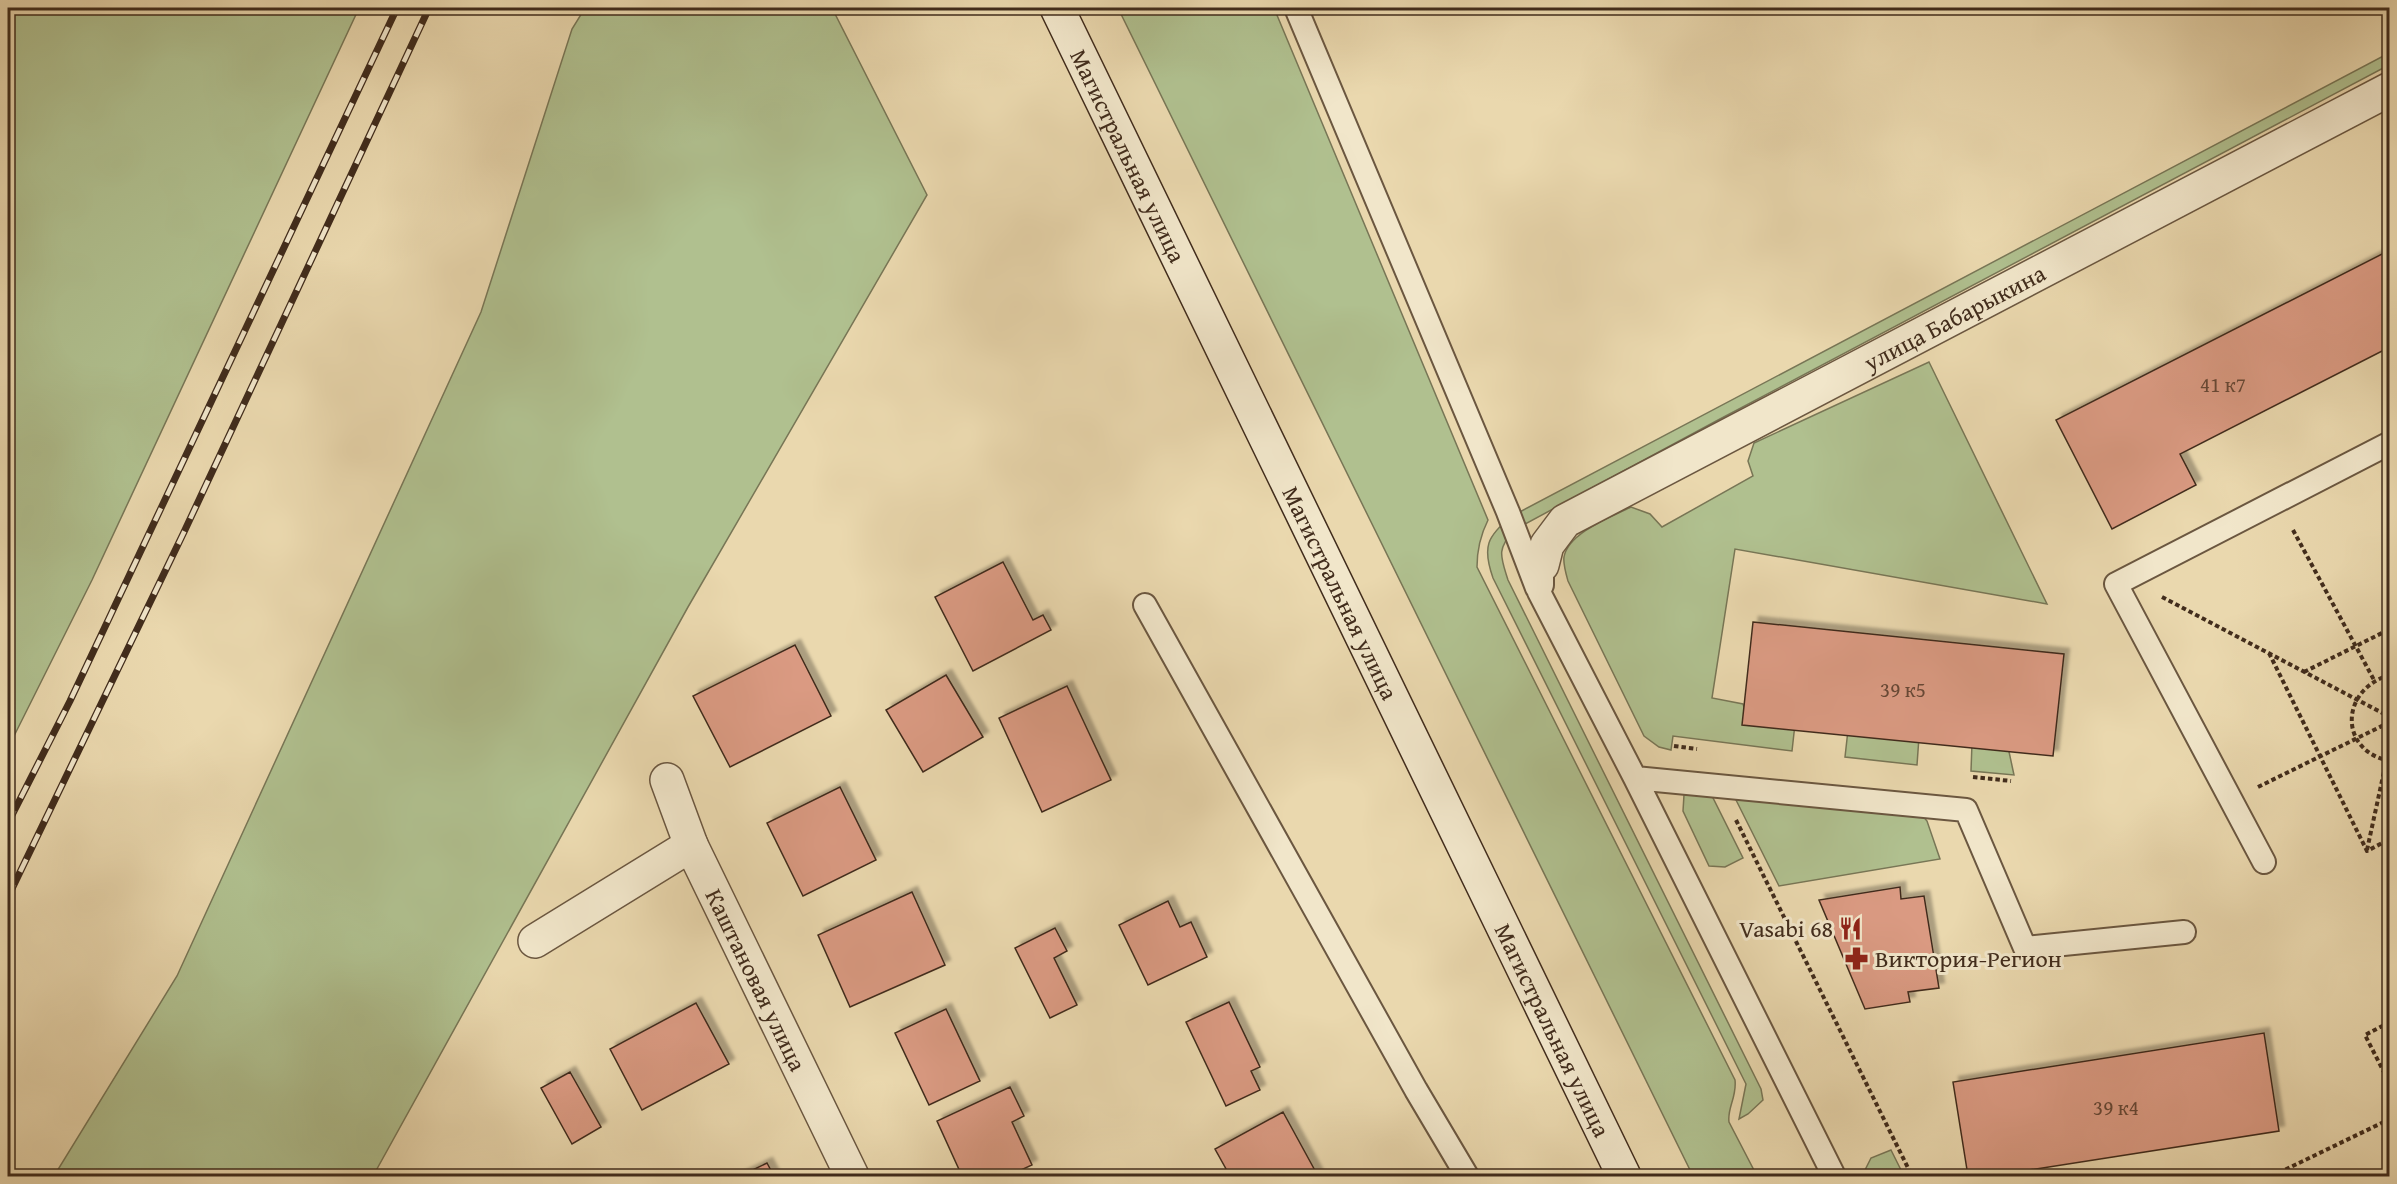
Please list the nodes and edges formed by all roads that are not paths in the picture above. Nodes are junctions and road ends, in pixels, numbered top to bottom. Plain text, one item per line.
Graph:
1 (1057, 8) edge
2 (1296, 8) edge
3 (2390, 89) edge
4 (2390, 443) edge
5 (1540, 579) junction
6 (1145, 605) dead end
7 (1635, 778) junction
8 (668, 780) dead end
9 (692, 845) junction
10 (2264, 862) dead end
11 (2184, 932) dead end
12 (535, 941) dead end
13 (852, 1176) edge
14 (1467, 1176) edge
15 (1624, 1176) edge
16 (1834, 1176) edge

1 - 15 street, Магистральная улица
2 - 5 lane
3 - 5 street, улица Бабарыкина
4 - 10 lane
5 - 7 lane
6 - 14 lane
7 - 11 lane
7 - 16 lane
8 - 9 street, Каштановая улица
9 - 12 street
9 - 13 street, Каштановая улица

